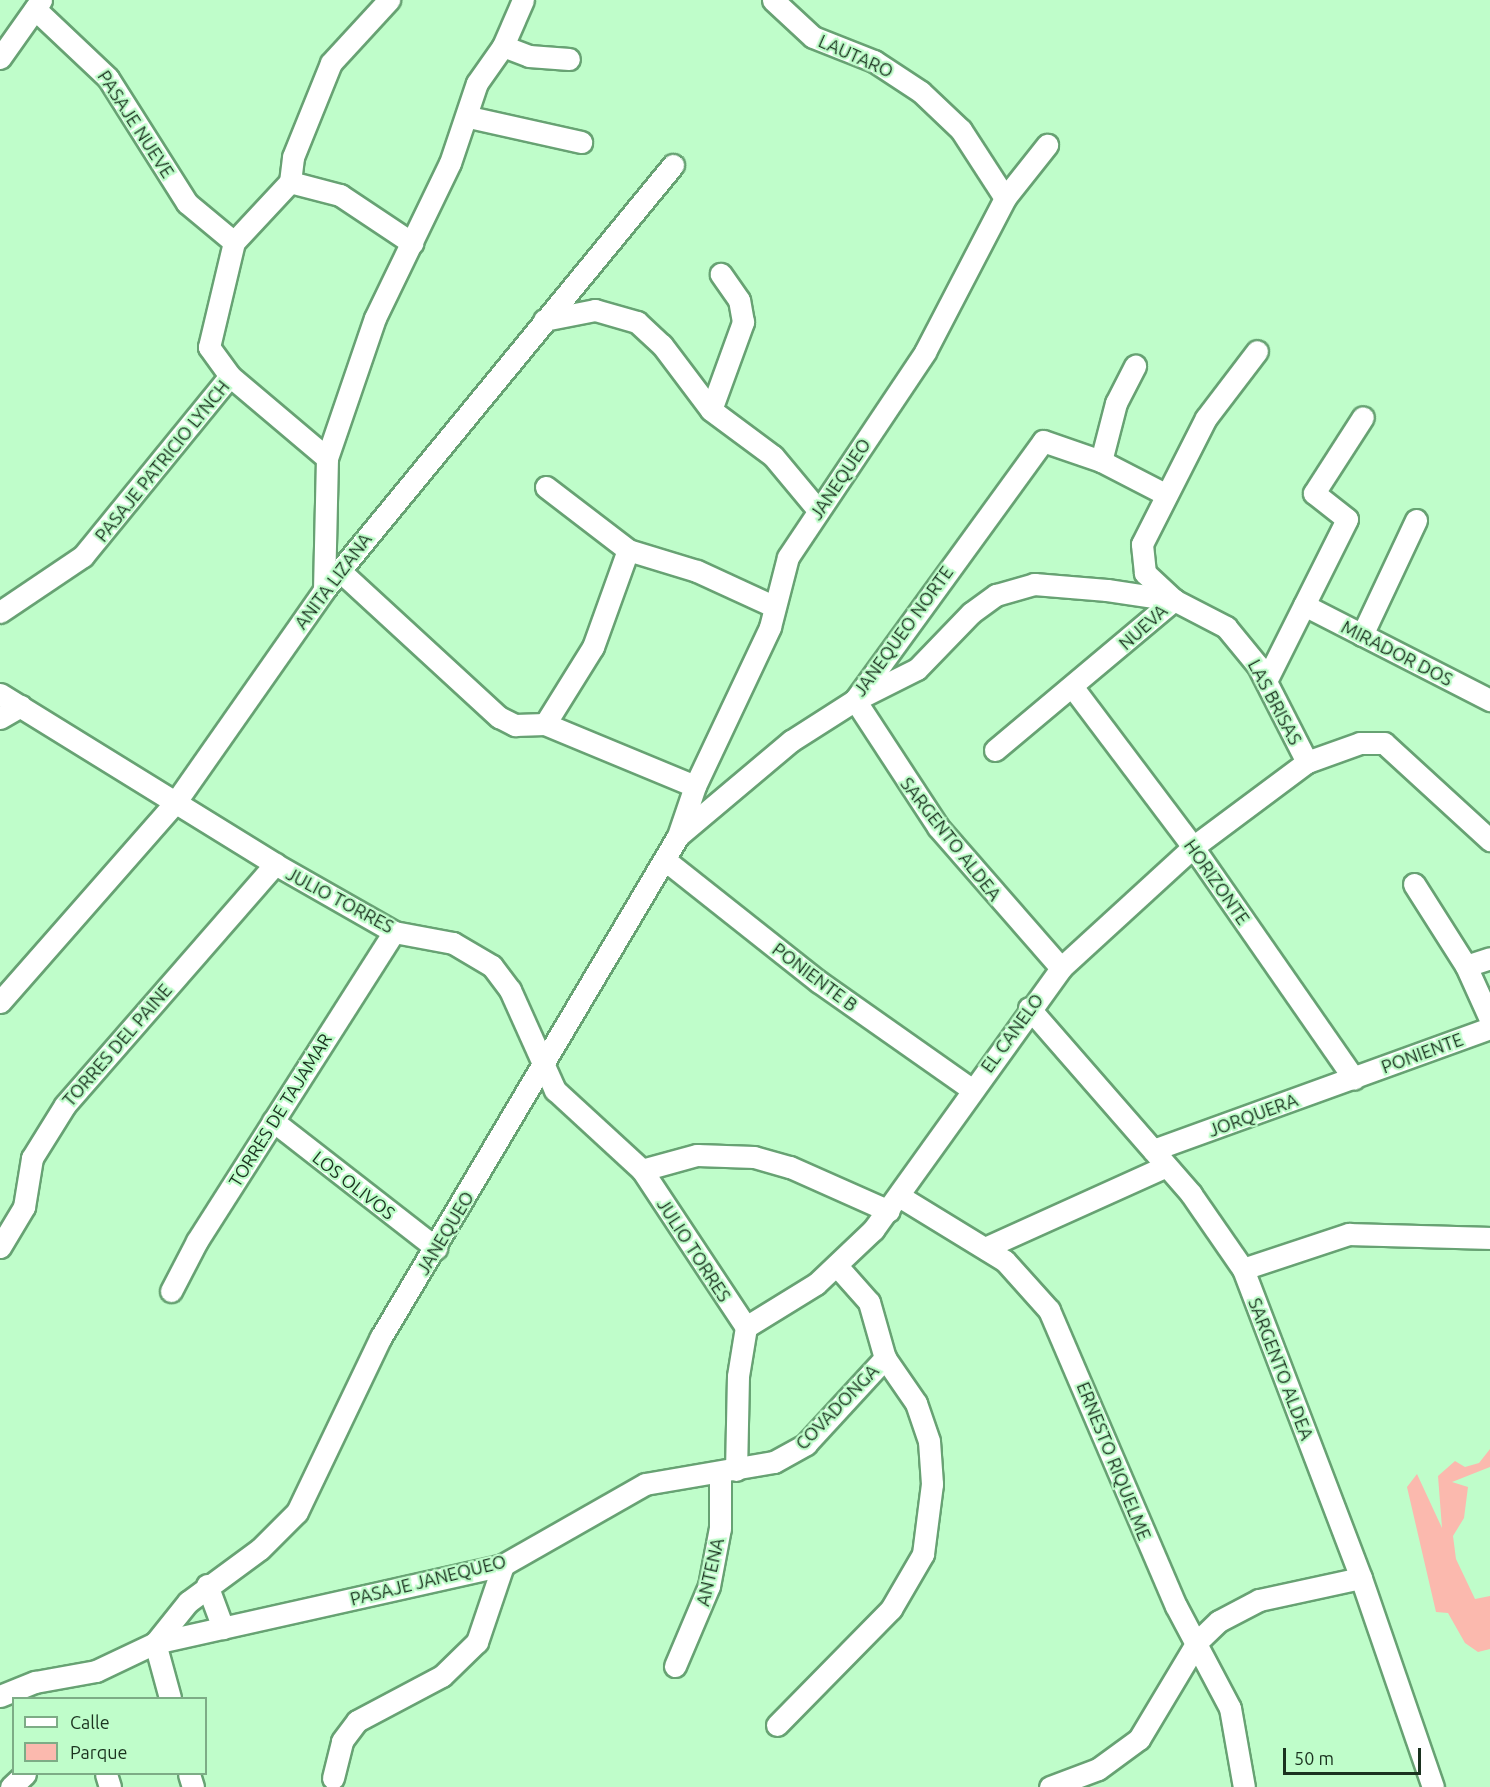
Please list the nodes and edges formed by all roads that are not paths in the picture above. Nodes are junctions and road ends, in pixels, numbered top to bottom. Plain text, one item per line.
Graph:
1 (389, 0) edge
2 (523, 0) edge
3 (773, 0) edge
4 (38, 4) edge
5 (504, 46) junction
6 (0, 58) edge
7 (569, 59) dead end
8 (469, 117) junction
9 (581, 141) dead end
10 (1047, 145) dead end
11 (673, 165) dead end
12 (290, 182) junction
13 (1005, 198) junction
14 (234, 242) junction
15 (412, 243) junction
16 (721, 274) dead end
17 (543, 320) junction
18 (1257, 351) dead end
19 (1135, 366) dead end
20 (230, 376) junction
21 (711, 410) junction
22 (1363, 417) dead end
23 (327, 458) junction
24 (1101, 461) junction
25 (546, 488) dead end
26 (1165, 494) junction
27 (818, 510) junction
28 (1416, 520) dead end
29 (628, 550) junction
30 (340, 571) junction
31 (324, 590) junction
32 (1174, 600) junction
33 (1304, 604) junction
34 (773, 606) junction
35 (0, 612) edge
36 (1362, 635) junction
37 (1266, 681) junction
38 (1074, 689) junction
39 (0, 694) edge
40 (855, 700) junction
41 (1490, 700) edge
42 (21, 706) junction
43 (0, 718) edge
44 (545, 724) junction
45 (995, 750) dead end
46 (1307, 762) junction
47 (695, 786) junction
48 (175, 803) junction
49 (678, 836) junction
50 (1490, 840) edge
51 (1193, 848) junction
52 (665, 860) junction
53 (275, 864) junction
54 (1414, 884) dead end
55 (394, 932) junction
56 (1490, 958) edge
57 (1466, 966) junction
58 (1061, 968) junction
59 (0, 1002) edge
60 (1029, 1008) junction
61 (1490, 1019) edge
62 (1490, 1028) edge
63 (542, 1070) junction
64 (1354, 1078) junction
65 (971, 1089) junction
66 (273, 1121) junction
67 (1159, 1158) junction
68 (642, 1170) junction
69 (894, 1203) junction
70 (1490, 1238) edge
71 (0, 1247) edge
72 (987, 1247) junction
73 (436, 1248) junction
74 (837, 1266) junction
75 (1243, 1269) junction
76 (171, 1291) dead end
77 (746, 1327) junction
78 (885, 1358) junction
79 (728, 1472) junction
80 (503, 1565) junction
81 (1361, 1578) junction
82 (207, 1585) junction
83 (223, 1628) junction
84 (1197, 1642) junction
85 (155, 1643) junction
86 (675, 1666) dead end
87 (0, 1696) edge
88 (170, 1697) edge
89 (777, 1725) dead end
90 (23, 1775) edge
91 (333, 1778) dead end
92 (1054, 1786) edge
93 (11, 1787) edge
94 (1244, 1787) edge
95 (1434, 1787) edge

1 - 12 street
2 - 5 street
3 - 13 street, LAUTARO
4 - 6 street
4 - 14 street, PASAJE NUEVE
5 - 7 street
5 - 8 street
8 - 9 street
8 - 15 street
10 - 13 street, JANEQUEO
11 - 17 street, ANITA LIZANA
12 - 14 street
12 - 15 street
13 - 27 street, JANEQUEO
14 - 20 street
15 - 23 street
16 - 21 street
17 - 21 street
17 - 30 street, ANITA LIZANA
18 - 26 street, NUEVA
19 - 24 street
20 - 23 street, PASAJE PATRICIO LYNCH
20 - 35 street, PASAJE PATRICIO LYNCH
21 - 27 street
22 - 33 street
23 - 31 street
24 - 26 street, JANEQUEO NORTE
24 - 40 street, JANEQUEO NORTE
25 - 29 street
26 - 32 street, NUEVA
27 - 34 street, JANEQUEO
28 - 36 street
29 - 34 street
29 - 44 street
30 - 31 street, ANITA LIZANA
30 - 44 street
31 - 48 street, ANITA LIZANA
32 - 37 street, LAS BRISAS
32 - 38 street, NUEVA
32 - 40 street
33 - 36 street, MIRADOR DOS
33 - 37 street
34 - 47 street, JANEQUEO
36 - 41 street, MIRADOR DOS
37 - 46 street, LAS BRISAS
38 - 45 street, NUEVA
38 - 51 street, HORIZONTE
39 - 42 street, JULIO TORRES
40 - 49 street, JANEQUEO NORTE
40 - 58 street, SARGENTO ALDEA
42 - 43 street
42 - 48 street, JULIO TORRES
44 - 47 street
46 - 50 street, LAS BRISAS
46 - 51 street, EL CANELO
47 - 49 street, JANEQUEO
48 - 53 street, JULIO TORRES
48 - 59 street, ANITA LIZANA
49 - 52 street, JANEQUEO NORTE
51 - 58 street, EL CANELO
51 - 64 street, HORIZONTE
52 - 63 street, JANEQUEO
52 - 65 street, PONIENTE B
53 - 55 street, JULIO TORRES
53 - 71 street, TORRES DEL PAINE
54 - 57 street
55 - 63 street, JULIO TORRES
55 - 66 street, TORRES DE TAJAMAR
56 - 57 street
57 - 61 street
58 - 60 street, EL CANELO
60 - 65 street, EL CANELO
60 - 67 street, SARGENTO ALDEA
62 - 64 street, PONIENTE
63 - 68 street, JULIO TORRES
63 - 73 street, JANEQUEO
64 - 67 street, JORQUERA
65 - 69 street, EL CANELO
66 - 73 street, LOS OLIVOS
66 - 76 street, TORRES DE TAJAMAR
67 - 72 street, JORQUERA
67 - 75 street, SARGENTO ALDEA
68 - 69 street, ERNESTO RIQUELME
68 - 77 street, JULIO TORRES
69 - 72 street, ERNESTO RIQUELME
69 - 74 street, EL CANELO
70 - 75 street
72 - 84 street, ERNESTO RIQUELME
73 - 82 street, JANEQUEO
74 - 77 street, EL CANELO
74 - 78 street
75 - 81 street, SARGENTO ALDEA
77 - 79 street
78 - 79 street, COVADONGA
78 - 89 street
79 - 80 street, PASAJE JANEQUEO
79 - 86 street, ANTENA
80 - 83 street, PASAJE JANEQUEO
80 - 91 street
81 - 84 street
81 - 95 street, SARGENTO ALDEA
82 - 83 street
82 - 85 street, JANEQUEO
83 - 85 street, PASAJE JANEQUEO
84 - 92 street
84 - 94 street, ERNESTO RIQUELME
85 - 87 street, JANEQUEO
85 - 88 street
90 - 93 street

